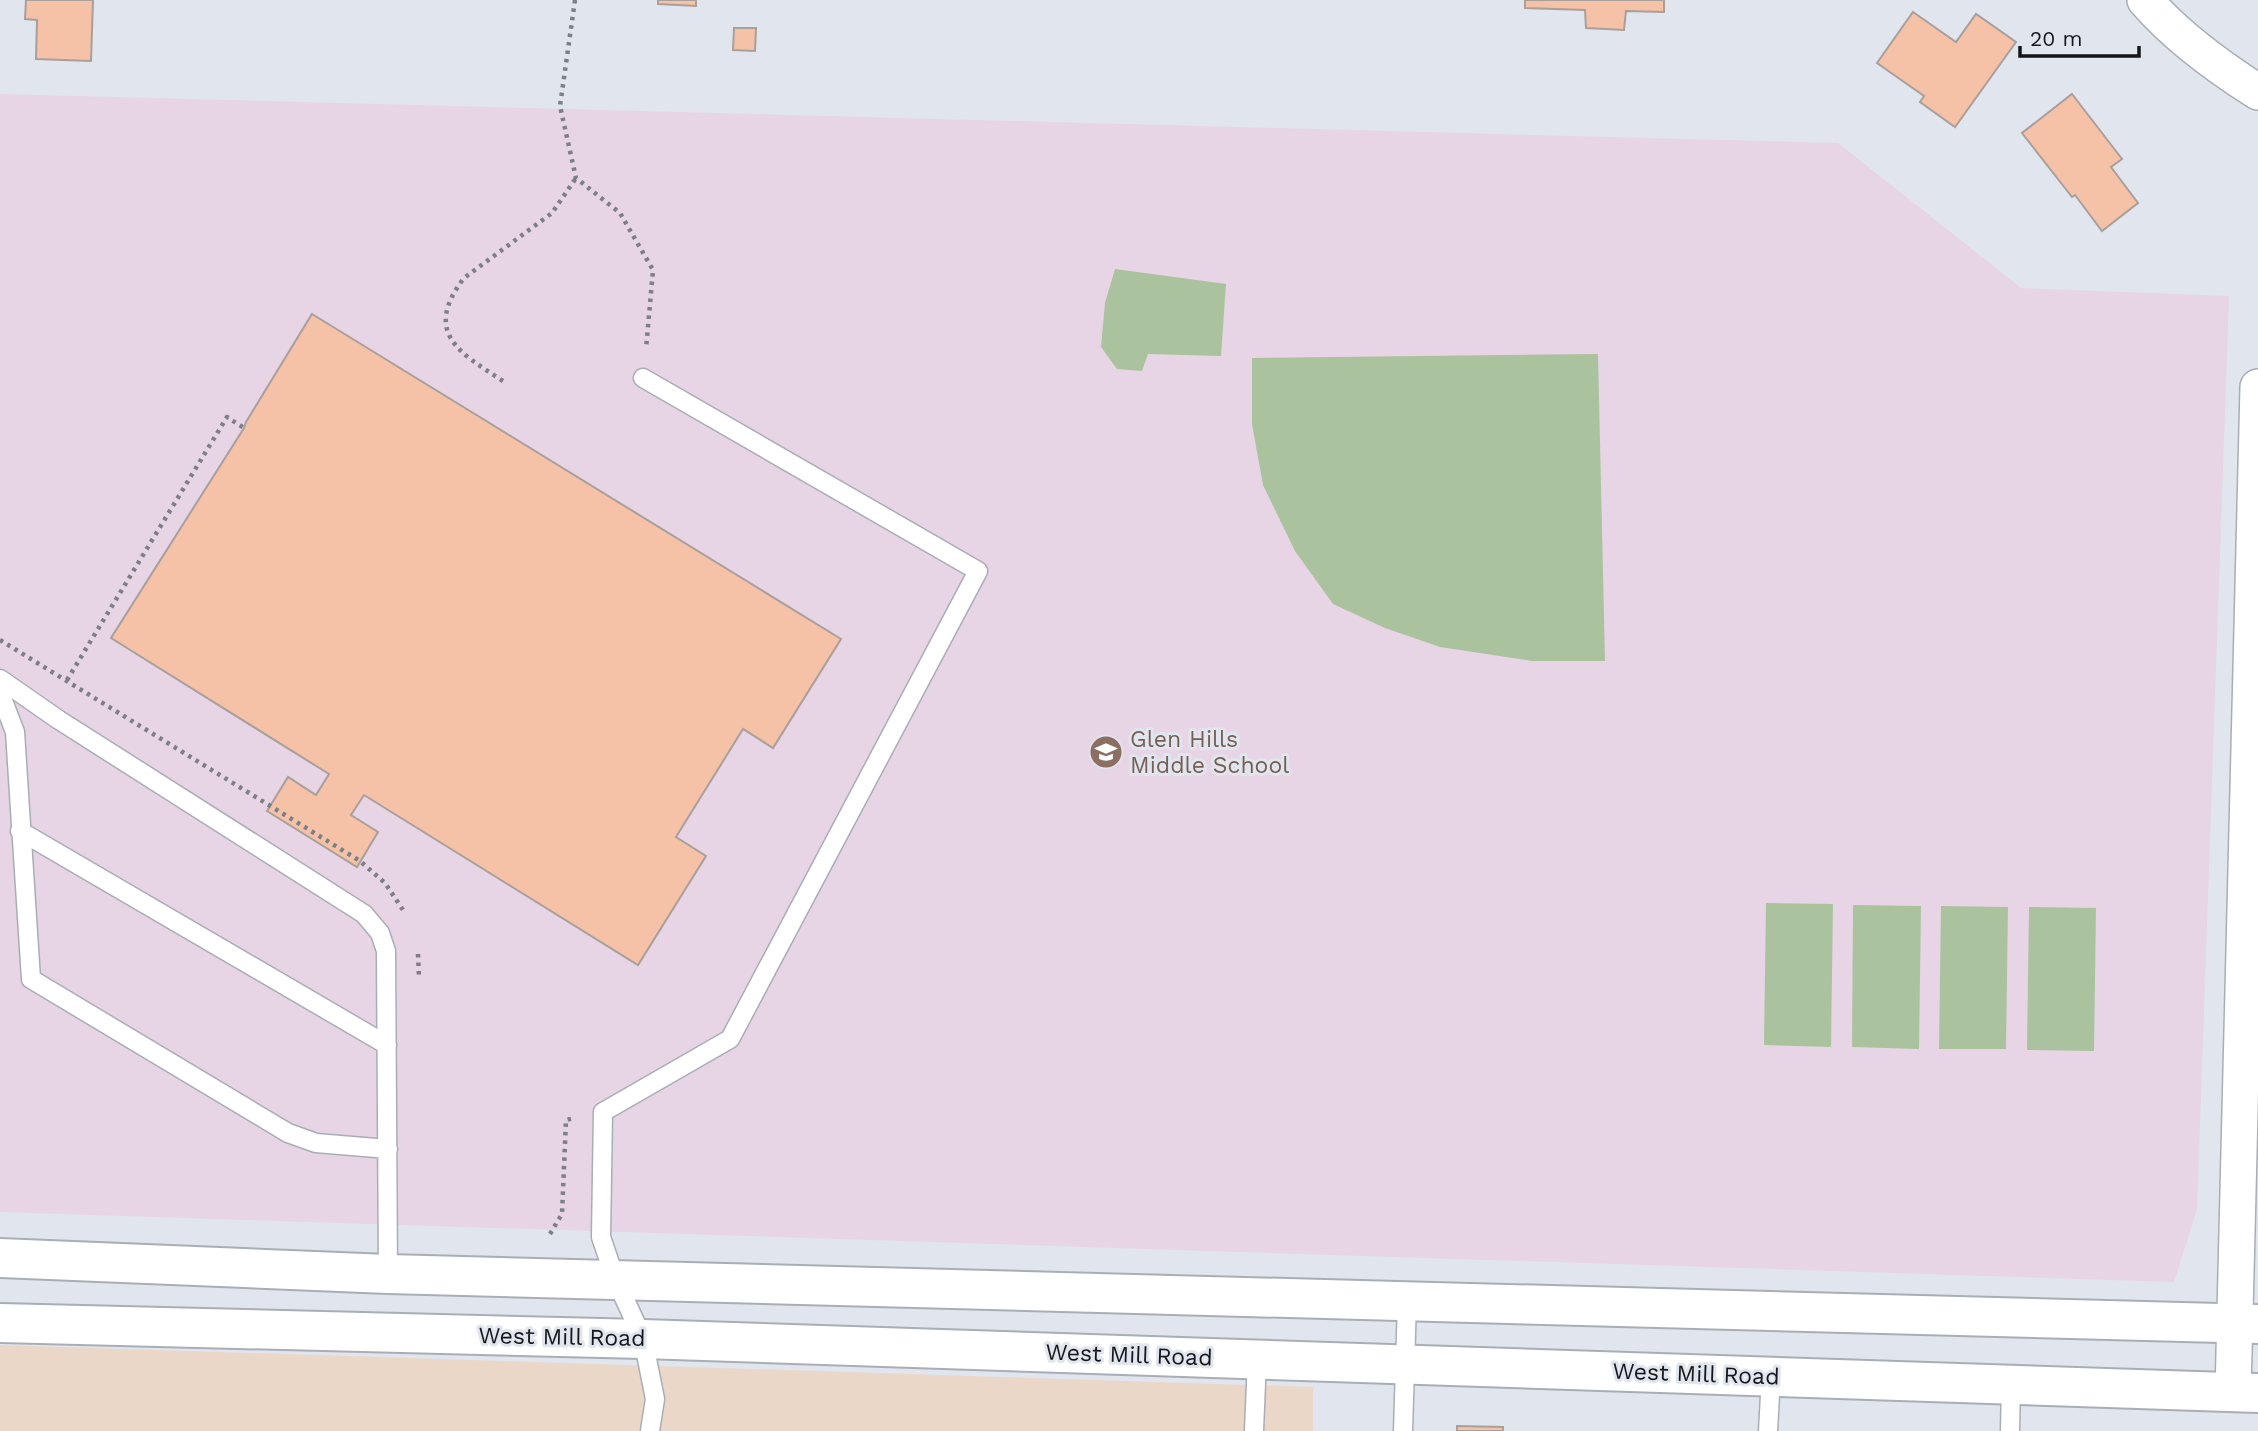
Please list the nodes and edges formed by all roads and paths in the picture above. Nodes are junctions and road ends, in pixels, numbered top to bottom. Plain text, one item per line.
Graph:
1 (575, 0) edge
2 (2145, 0) edge
3 (2258, 92) edge
4 (576, 178) junction
5 (643, 378) joint
6 (503, 381) dead end
7 (2258, 387) edge
8 (244, 428) dead end
9 (0, 679) edge
10 (67, 680) dead end
11 (0, 693) edge
12 (2255, 706) edge
13 (20, 831) junction
14 (387, 1045) junction
15 (603, 1112) junction
16 (388, 1149) junction
17 (550, 1234) dead end
18 (0, 1258) edge
19 (388, 1273) junction
20 (615, 1278) junction
21 (1407, 1301) junction
22 (0, 1323) edge
23 (2246, 1323) edge
24 (643, 1339) junction
25 (1257, 1359) junction
26 (1406, 1364) junction
27 (1771, 1377) junction
28 (2011, 1385) junction
29 (2246, 1393) edge
30 (650, 1431) edge
31 (1254, 1431) edge
32 (1404, 1431) edge
33 (1768, 1431) edge
34 (2010, 1431) edge

1 - 4 path
2 - 3 street
4 - 5 path
4 - 6 path
5 - 15 lane
7 - 12 street
8 - 10 path
9 - 14 lane
11 - 13 lane
12 - 23 street
13 - 14 lane
13 - 16 lane
14 - 16 lane
15 - 17 path
15 - 20 lane
16 - 19 lane
18 - 19 main road
19 - 20 main road
20 - 21 main road
20 - 24 lane
21 - 23 main road
21 - 26 lane
22 - 24 main road, West Mill Road
23 - 29 street
24 - 25 main road, West Mill Road
24 - 30 lane
25 - 26 main road, West Mill Road
25 - 31 lane
26 - 27 main road, West Mill Road
26 - 32 lane
27 - 28 main road, West Mill Road
27 - 33 lane
28 - 29 main road, West Mill Road
28 - 34 lane

